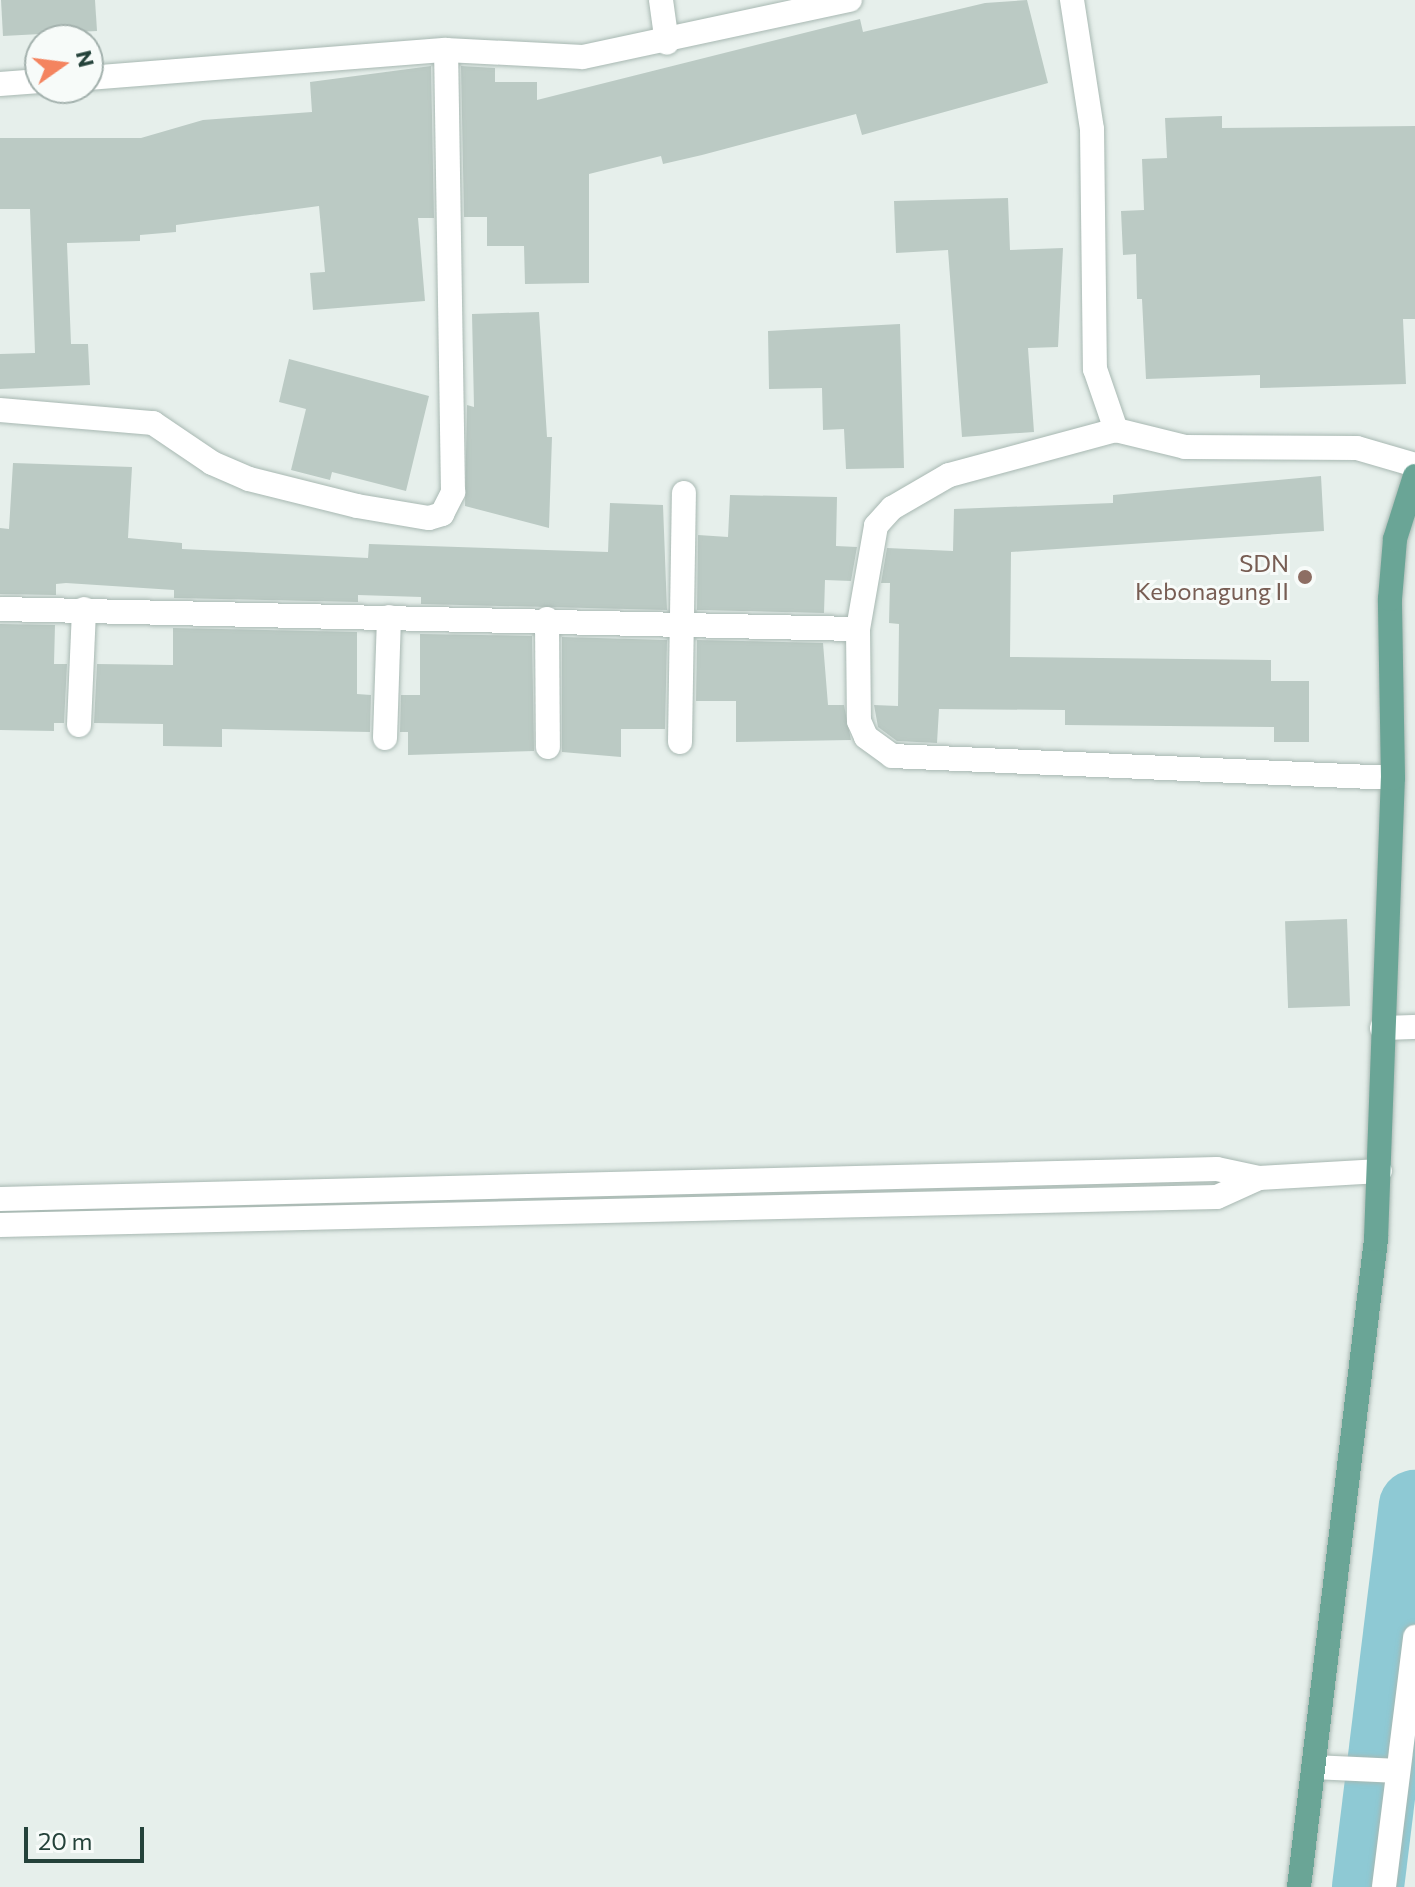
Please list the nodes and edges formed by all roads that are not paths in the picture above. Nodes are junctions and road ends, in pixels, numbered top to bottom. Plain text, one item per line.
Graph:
1 (661, 0) edge
2 (850, 0) edge
3 (1072, 0) edge
4 (667, 43) junction
5 (446, 50) junction
6 (104, 77) edge
7 (24, 82) edge
8 (0, 84) edge
9 (0, 410) edge
10 (1116, 430) junction
11 (1415, 465) edge
12 (1415, 476) edge
13 (684, 493) dead end
14 (0, 609) edge
15 (84, 609) junction
16 (389, 617) junction
17 (547, 619) junction
18 (682, 623) junction
19 (858, 629) junction
20 (79, 725) dead end
21 (385, 738) dead end
22 (680, 742) dead end
23 (548, 747) dead end
24 (1393, 778) junction
25 (1415, 1027) edge
26 (1382, 1028) junction
27 (1380, 1171) junction
28 (1259, 1178) junction
29 (0, 1199) edge
30 (0, 1225) edge
31 (1415, 1637) edge
32 (1412, 1687) edge
33 (1314, 1767) junction
34 (1391, 1771) junction
35 (1299, 1887) edge
36 (1384, 1887) edge

1 - 4 street
2 - 4 street
3 - 10 street
4 - 5 street
5 - 6 street
5 - 9 street
7 - 8 street
10 - 11 street
10 - 19 street
12 - 24 main road
13 - 18 street
14 - 15 street
15 - 16 street
15 - 20 street
16 - 17 street
16 - 21 street
17 - 18 street
17 - 23 street
18 - 19 street
18 - 22 street
19 - 24 street
24 - 26 main road
25 - 26 street
26 - 27 main road
27 - 28 street
27 - 33 main road
28 - 29 street
28 - 30 street
31 - 32 street
32 - 34 street
33 - 34 street
33 - 35 main road
34 - 36 street

